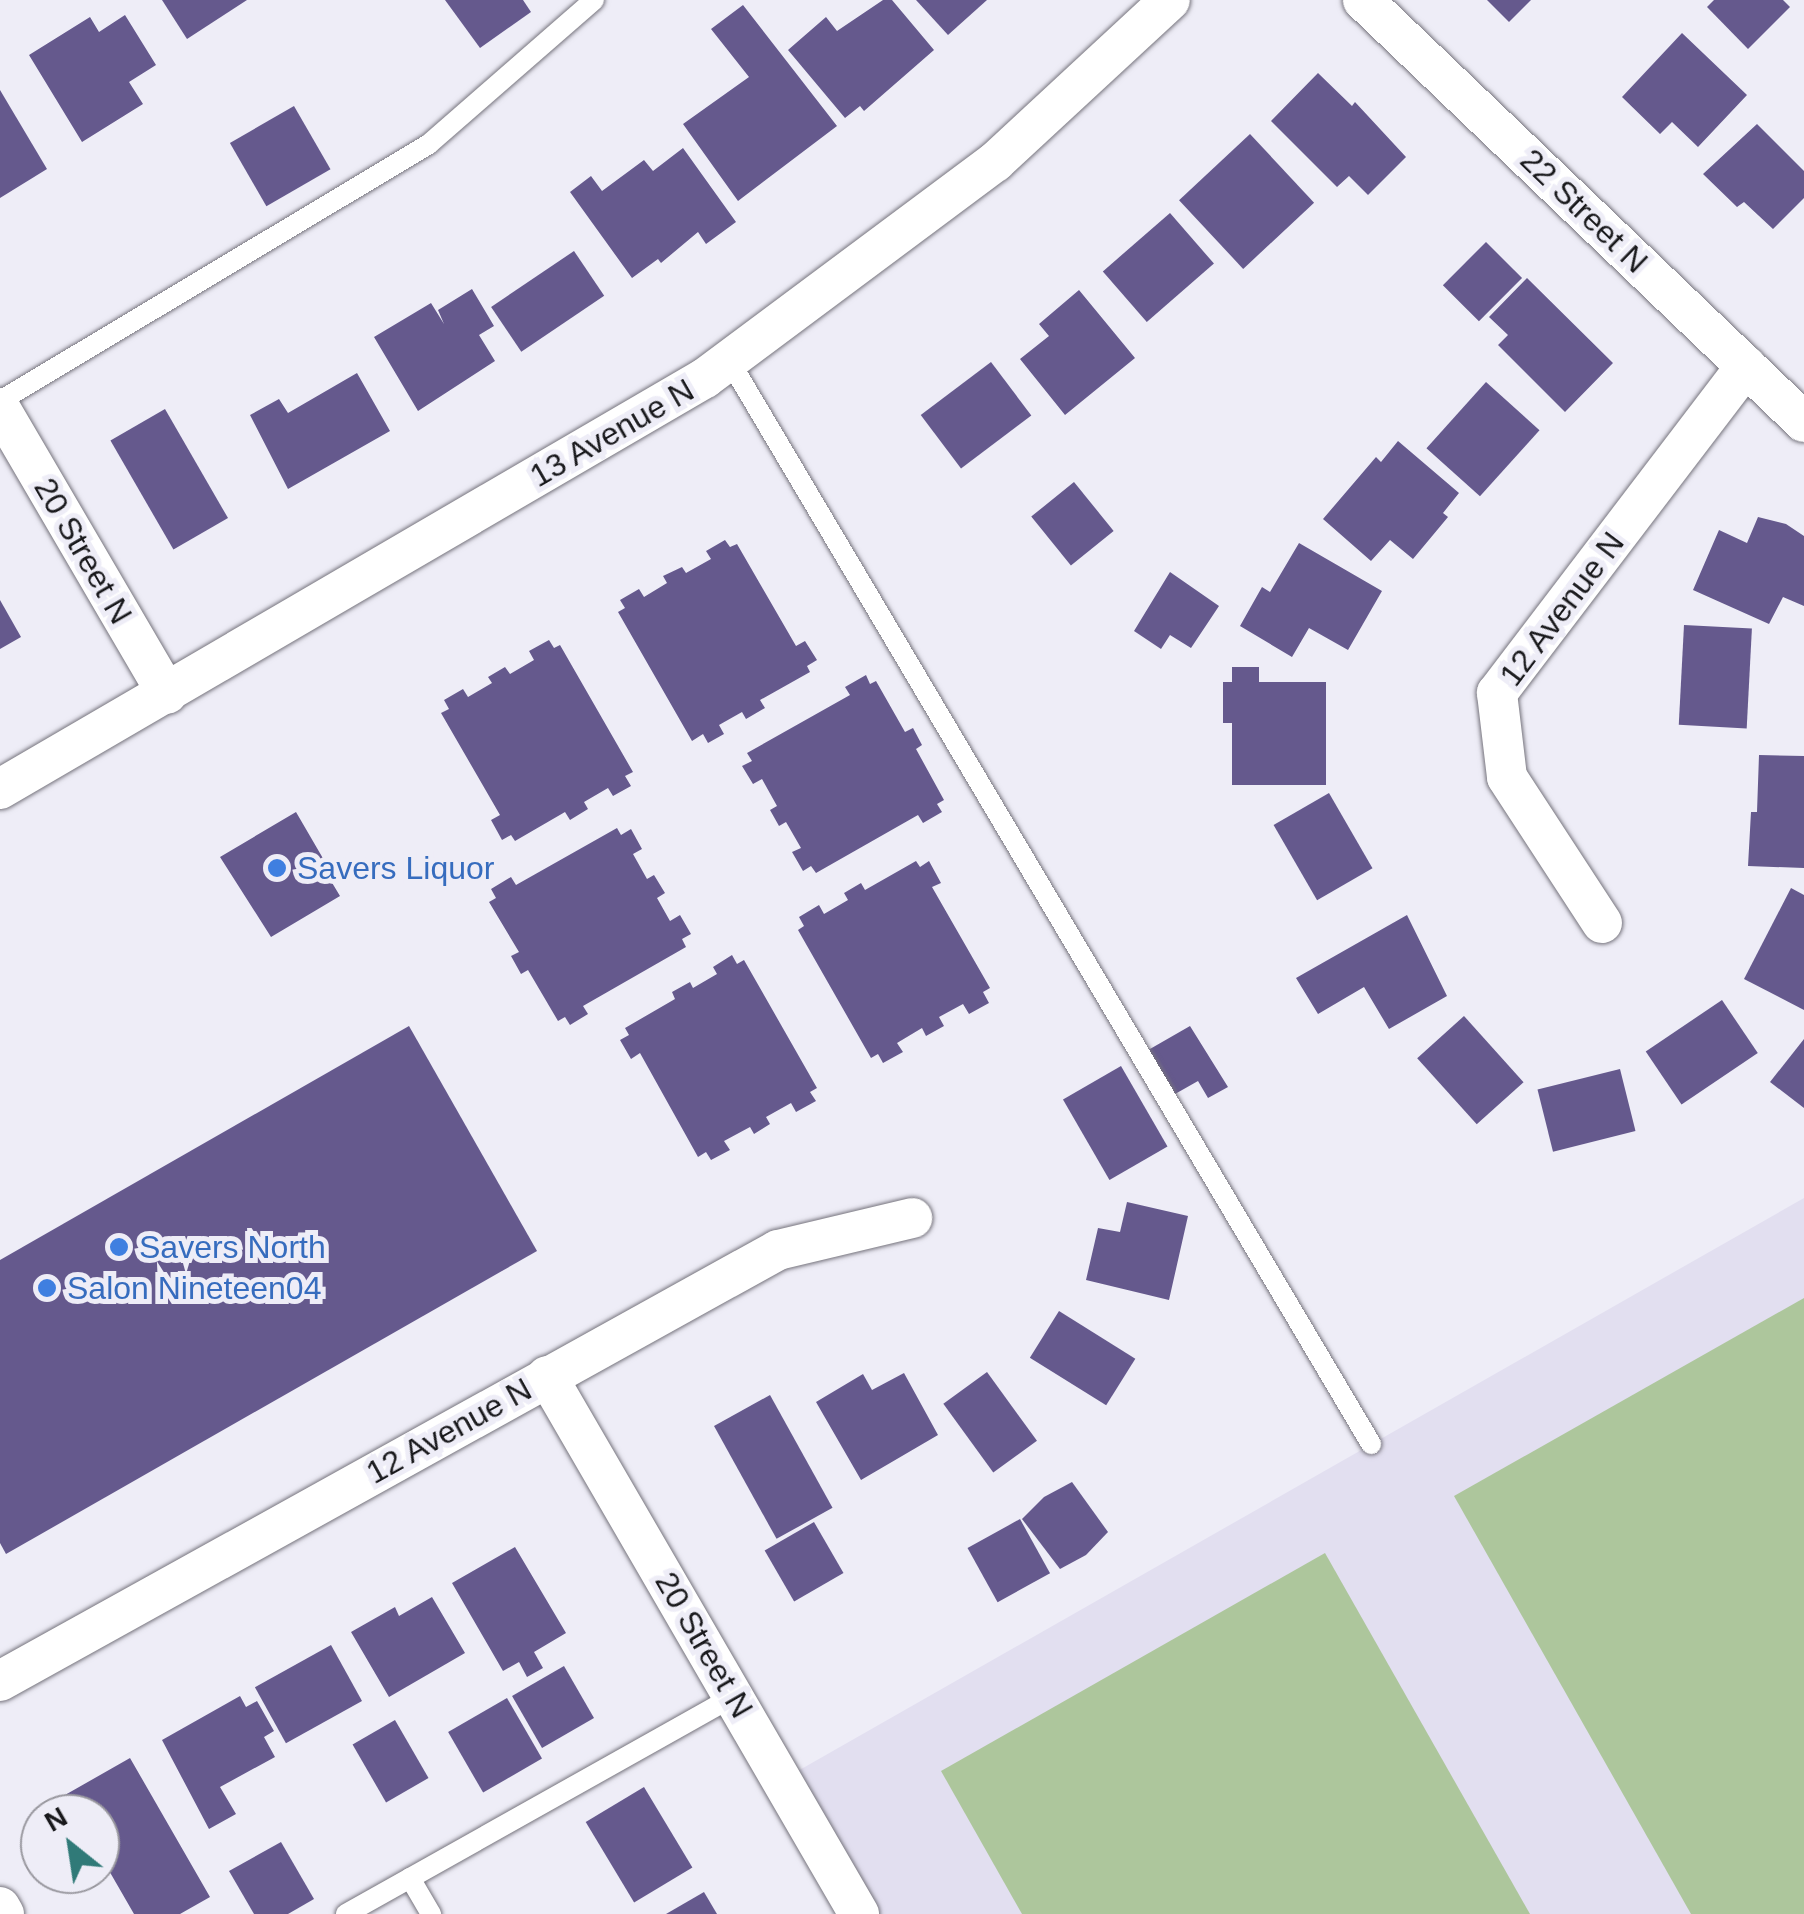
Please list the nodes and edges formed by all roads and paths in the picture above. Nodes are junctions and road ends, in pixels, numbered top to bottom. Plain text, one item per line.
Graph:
1 (594, 0) edge
2 (1170, 0) edge
3 (1363, 0) edge
4 (728, 360) junction
5 (1746, 366) junction
6 (0, 405) edge
7 (1804, 422) edge
8 (166, 694) junction
9 (0, 789) edge
10 (1602, 923) dead end
11 (912, 1218) dead end
12 (547, 1376) junction
13 (1371, 1444) dead end
14 (0, 1680) edge
15 (734, 1696) junction
16 (410, 1878) junction
17 (0, 1906) edge
18 (4, 1914) edge
19 (346, 1914) edge
20 (431, 1914) edge
21 (859, 1914) edge

1 - 6 lane
2 - 4 street, 13 Avenue N
3 - 5 street, 22 Street N
4 - 8 street, 13 Avenue N
4 - 13 lane
5 - 7 street, 22 Street N
5 - 10 street, 12 Avenue N
6 - 8 street, 20 Street N
8 - 9 street, 13 Avenue N
11 - 12 street, 12 Avenue N
12 - 14 street, 12 Avenue N
12 - 15 street, 20 Street N
15 - 16 lane
15 - 21 street, 20 Street N
16 - 19 lane
16 - 20 lane
17 - 18 street

